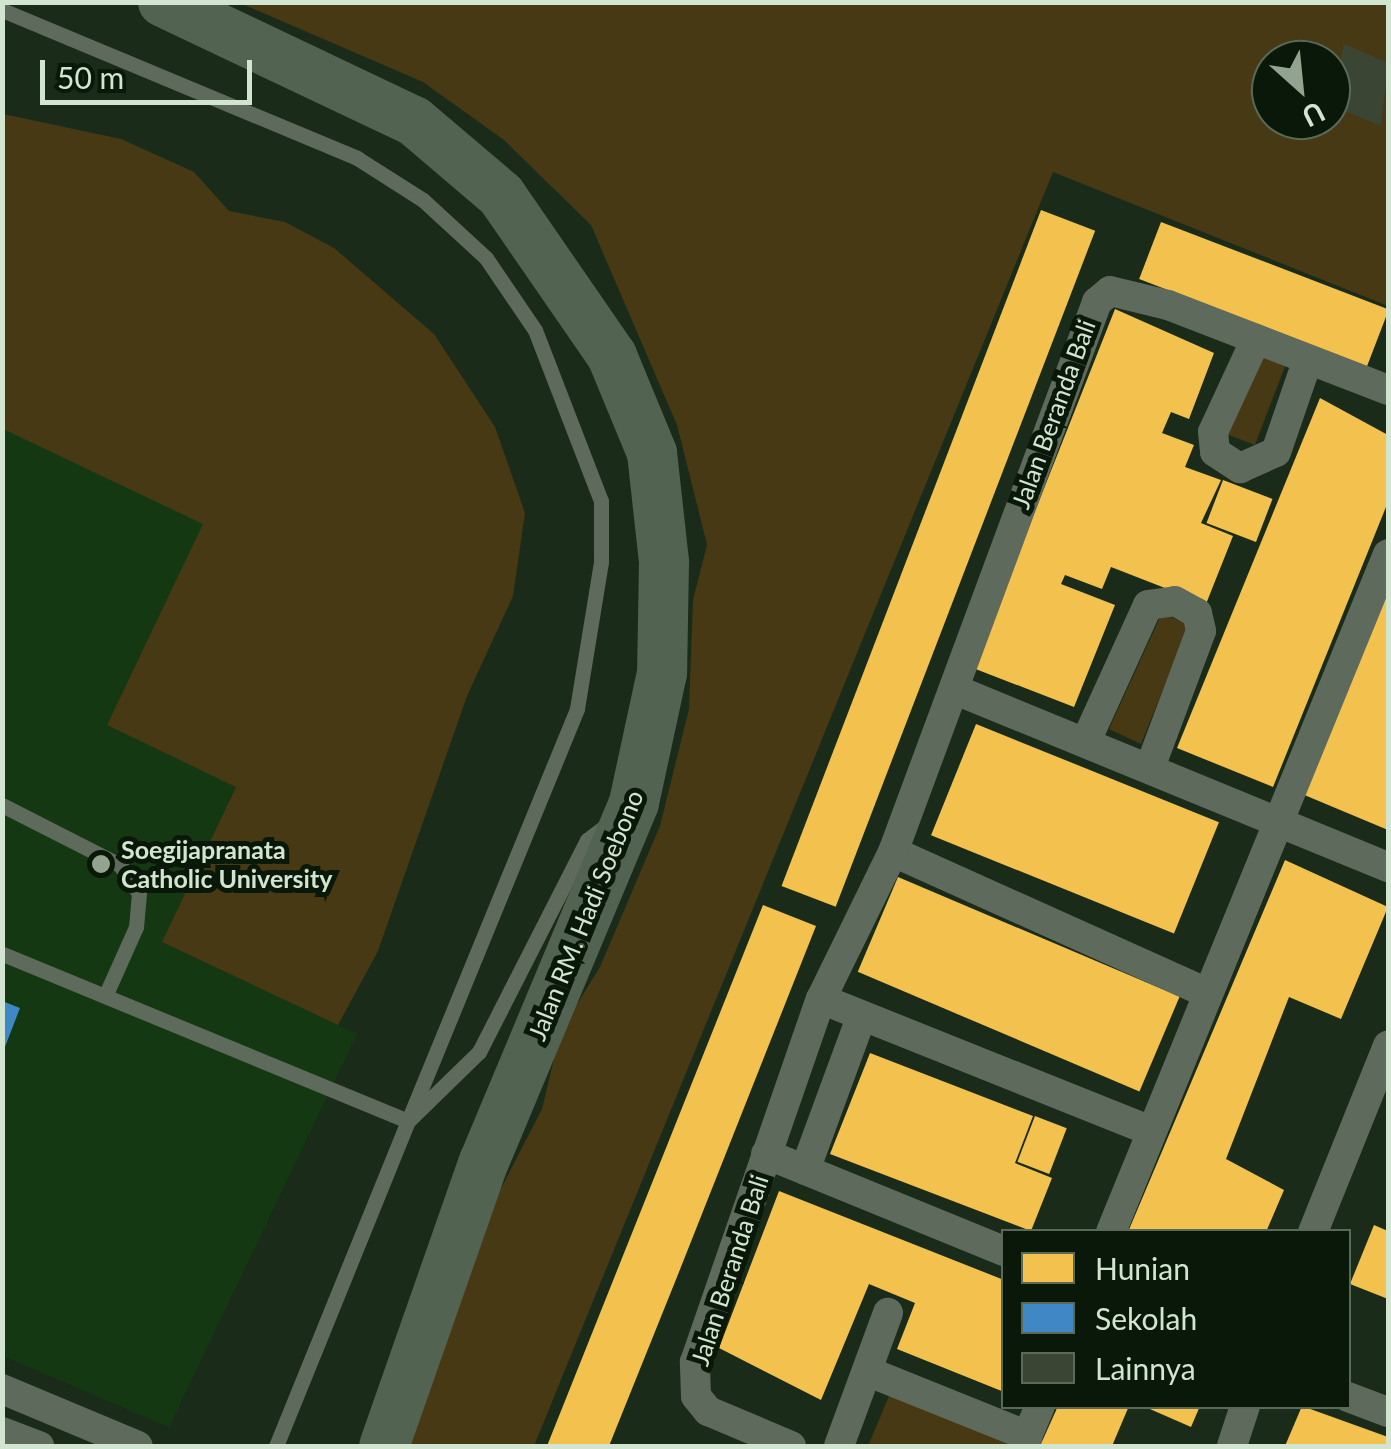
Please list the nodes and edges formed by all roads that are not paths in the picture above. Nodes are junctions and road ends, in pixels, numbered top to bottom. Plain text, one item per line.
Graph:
1 (163, 2) edge
2 (2, 10) edge
3 (1256, 338) junction
4 (1308, 362) junction
5 (1388, 390) edge
6 (1388, 554) edge
7 (956, 690) junction
8 (1086, 741) junction
9 (1150, 766) junction
10 (634, 803) junction
11 (2, 805) edge
12 (1283, 821) junction
13 (893, 852) junction
14 (1388, 866) edge
15 (2, 954) edge
16 (1205, 992) junction
17 (106, 994) junction
18 (822, 1000) junction
19 (861, 1018) junction
20 (1388, 1045) edge
21 (408, 1121) junction
22 (1148, 1130) junction
23 (766, 1154) junction
24 (806, 1170) junction
25 (1112, 1229) edge
26 (1314, 1229) edge
27 (1001, 1250) edge
28 (888, 1313) dead end
29 (869, 1372) junction
30 (2, 1389) edge
31 (1351, 1398) edge
32 (1039, 1409) edge
33 (1245, 1409) edge
34 (1388, 1412) edge
35 (2, 1432) edge
36 (1026, 1441) edge
37 (38, 1446) edge
38 (138, 1446) edge
39 (276, 1446) edge
40 (384, 1446) edge
41 (791, 1446) edge
42 (839, 1446) edge
43 (1232, 1446) edge

1 - 10 main road, Jalan RM. Hadi Soebono
2 - 21 lane
3 - 4 street, Jalan Beranda Bali
3 - 4 street
3 - 7 street, Jalan Beranda Bali
4 - 5 street, Jalan Beranda Bali
6 - 12 street
7 - 8 street
7 - 13 street, Jalan Beranda Bali
8 - 9 street
8 - 9 street
9 - 12 street
10 - 21 lane
10 - 40 main road, Jalan RM. Hadi Soebono
11 - 17 lane
12 - 14 street
12 - 16 street
13 - 16 street
13 - 18 street, Jalan Beranda Bali
15 - 17 lane
16 - 22 street
17 - 21 lane
18 - 19 street
18 - 23 street, Jalan Beranda Bali
19 - 22 street
19 - 24 street
20 - 26 street
21 - 39 lane
22 - 25 street
23 - 24 street, Jalan Beranda Bali
23 - 41 street, Jalan Beranda Bali
24 - 27 street, Jalan Beranda Bali
28 - 29 street
29 - 36 street
29 - 42 street
30 - 38 street
31 - 34 street
32 - 36 street
33 - 43 street
35 - 37 street

